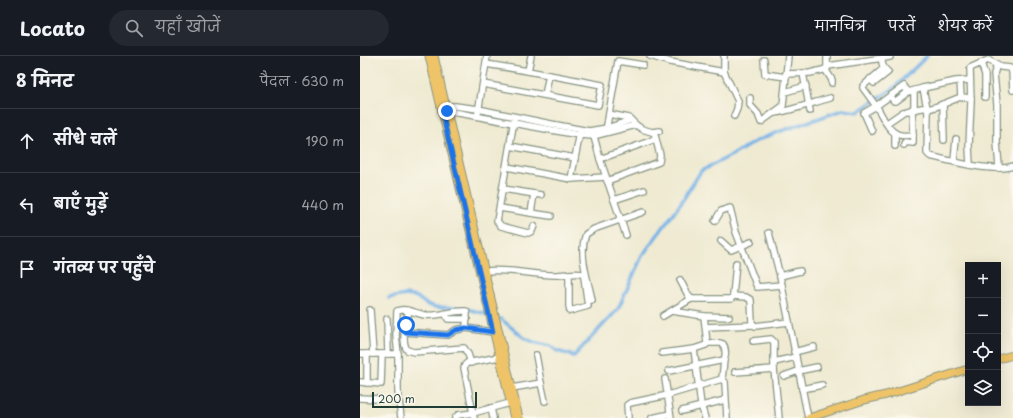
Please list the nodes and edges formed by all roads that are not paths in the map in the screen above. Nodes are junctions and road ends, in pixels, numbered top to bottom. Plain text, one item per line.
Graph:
1 (429, 56) edge
2 (434, 56) edge
3 (487, 56) edge
4 (531, 56) edge
5 (650, 56) edge
6 (724, 56) edge
7 (788, 56) edge
8 (827, 56) edge
9 (891, 56) edge
10 (883, 57) edge
11 (858, 59) edge
12 (764, 60) dead end
13 (981, 63) junction
14 (486, 64) junction
15 (997, 64) junction
16 (643, 65) dead end
17 (826, 68) junction
18 (528, 71) junction
19 (724, 72) junction
20 (803, 73) junction
21 (549, 75) junction
22 (786, 75) junction
23 (1013, 76) edge
24 (960, 80) junction
25 (970, 80) junction
26 (483, 84) junction
27 (832, 84) dead end
28 (806, 86) junction
29 (923, 88) junction
30 (1013, 90) edge
31 (785, 92) junction
32 (911, 92) junction
33 (546, 95) junction
34 (961, 97) junction
35 (985, 97) dead end
36 (750, 98) dead end
37 (830, 98) dead end
38 (971, 98) junction
39 (809, 103) junction
40 (874, 104) junction
41 (943, 104) junction
42 (927, 108) junction
43 (444, 109) junction
44 (478, 109) junction
45 (810, 110) dead end
46 (909, 110) junction
47 (609, 114) junction
48 (773, 114) junction
49 (734, 116) dead end
50 (478, 117) junction
51 (514, 120) junction
52 (631, 120) junction
53 (887, 123) junction
54 (636, 125) junction
55 (607, 131) junction
56 (872, 131) dead end
57 (580, 132) junction
58 (895, 133) junction
59 (593, 134) junction
60 (912, 135) junction
61 (656, 139) junction
62 (944, 140) dead end
63 (956, 140) dead end
64 (904, 145) dead end
65 (510, 146) junction
66 (895, 146) dead end
67 (575, 158) junction
68 (600, 159) junction
69 (954, 161) junction
70 (970, 165) junction
71 (1013, 166) edge
72 (507, 167) junction
73 (999, 167) junction
74 (571, 179) junction
75 (607, 179) junction
76 (503, 189) junction
77 (644, 190) dead end
78 (534, 194) junction
79 (541, 195) dead end
80 (614, 200) junction
81 (500, 208) junction
82 (531, 212) junction
83 (643, 212) dead end
84 (550, 216) dead end
85 (621, 220) junction
86 (715, 221) dead end
87 (534, 226) dead end
88 (769, 233) dead end
89 (626, 235) dead end
90 (721, 241) dead end
91 (751, 242) dead end
92 (741, 247) junction
93 (736, 263) dead end
94 (484, 271) junction
95 (800, 271) dead end
96 (569, 274) junction
97 (780, 276) junction
98 (680, 280) dead end
99 (782, 285) junction
100 (733, 296) junction
101 (690, 299) junction
102 (592, 300) dead end
103 (370, 310) dead end
104 (409, 311) junction
105 (672, 311) junction
106 (687, 314) junction
107 (663, 316) dead end
108 (704, 316) junction
109 (729, 317) dead end
110 (388, 319) dead end
111 (789, 322) junction
112 (753, 326) junction
113 (706, 327) junction
114 (466, 328) junction
115 (405, 332) junction
116 (493, 332) junction
117 (753, 341) dead end
118 (706, 343) junction
119 (814, 347) dead end
120 (694, 348) junction
121 (662, 353) dead end
122 (360, 354) edge
123 (370, 354) junction
124 (385, 354) junction
125 (398, 354) junction
126 (795, 354) junction
127 (1013, 355) edge
128 (536, 356) dead end
129 (499, 357) junction
130 (1001, 358) edge
131 (724, 360) junction
132 (471, 362) junction
133 (696, 365) junction
134 (774, 366) junction
135 (817, 366) dead end
136 (965, 370) edge
137 (670, 371) dead end
138 (798, 371) junction
139 (735, 372) dead end
140 (784, 376) dead end
141 (665, 379) dead end
142 (722, 379) junction
143 (360, 382) edge
144 (367, 383) junction
145 (541, 383) junction
146 (822, 385) dead end
147 (699, 386) junction
148 (512, 388) junction
149 (802, 390) junction
150 (668, 395) junction
151 (360, 398) edge
152 (378, 399) dead end
153 (725, 400) junction
154 (545, 401) dead end
155 (510, 403) junction
156 (701, 405) junction
157 (491, 408) junction
158 (682, 411) dead end
159 (473, 415) edge
160 (671, 416) edge
161 (401, 418) edge
162 (455, 418) edge
163 (493, 418) edge
164 (514, 418) edge
165 (519, 418) edge
166 (628, 418) edge
167 (652, 418) edge
168 (705, 418) edge
169 (727, 418) edge
170 (779, 418) edge
171 (809, 418) edge

1 - 43 main road
2 - 43 main road
3 - 14 street
4 - 18 street
5 - 19 street
6 - 19 street
7 - 22 street
8 - 17 street
9 - 10 street
10 - 11 street
10 - 40 street
11 - 17 street
12 - 22 street
13 - 15 street
13 - 25 street
13 - 35 street
14 - 18 street
14 - 26 street
15 - 23 street
15 - 73 street
16 - 47 street
17 - 20 street
17 - 27 street
18 - 21 street
19 - 49 street
20 - 22 street
20 - 28 street
21 - 33 street
21 - 33 street
22 - 31 street
23 - 30 street
24 - 25 street
24 - 29 street
24 - 34 street
25 - 38 street
26 - 33 street
26 - 44 street
28 - 31 street
28 - 39 street
29 - 32 street
29 - 42 street
31 - 48 street
32 - 40 street
32 - 46 street
34 - 38 street
34 - 41 street
36 - 48 street
37 - 39 street
38 - 70 street
39 - 45 street
39 - 48 street
40 - 53 street
40 - 56 street
41 - 42 street
41 - 62 street
42 - 46 street
42 - 69 street
43 - 44 street
43 - 50 street
43 - 94 main road
43 - 116 main road
44 - 50 street
44 - 51 street
46 - 53 street
46 - 60 street
47 - 52 street
47 - 55 street
50 - 51 street
51 - 57 street
51 - 65 street
52 - 54 street
52 - 55 street
53 - 58 street
54 - 55 street
54 - 61 street
55 - 59 street
57 - 59 street
57 - 67 street
58 - 60 street
58 - 66 street
59 - 68 street
60 - 64 street
61 - 68 street
61 - 75 street
63 - 69 street
65 - 67 street
65 - 72 street
67 - 74 street
68 - 75 street
69 - 70 street
70 - 73 street
71 - 73 street
72 - 74 street
72 - 76 street
74 - 75 street
75 - 80 street
76 - 78 street
76 - 81 street
77 - 80 street
78 - 79 street
78 - 82 street
80 - 85 street
81 - 82 street
81 - 87 street
82 - 84 street
83 - 85 street
85 - 89 street
85 - 102 street
86 - 92 street
88 - 97 street
90 - 92 street
91 - 92 street
92 - 99 street
93 - 100 street
94 - 96 street
94 - 148 main road
95 - 97 street
96 - 96 street
97 - 99 street
98 - 101 street
99 - 111 street
100 - 101 street
100 - 112 street
101 - 105 street
101 - 106 street
103 - 123 street
104 - 114 street
104 - 115 street
104 - 125 street
105 - 106 street
105 - 107 street
106 - 108 street
108 - 109 street
108 - 113 street
110 - 124 street
111 - 112 street
111 - 126 street
112 - 113 street
113 - 118 street
114 - 115 street
114 - 116 street
115 - 132 street
116 - 129 main road
117 - 134 street
118 - 120 street
118 - 131 street
119 - 126 street
120 - 121 street
120 - 133 street
122 - 123 street
123 - 124 street
123 - 144 street
124 - 125 street
124 - 144 street
125 - 161 street
126 - 134 street
126 - 138 street
127 - 130 main road
128 - 145 street
129 - 132 street
129 - 155 main road
131 - 133 street
131 - 142 street
132 - 159 street
133 - 137 street
133 - 147 street
134 - 139 street
134 - 170 street
135 - 138 street
136 - 171 main road
138 - 140 street
138 - 149 street
141 - 150 street
142 - 147 street
142 - 153 street
143 - 144 street
145 - 148 street
145 - 154 street
146 - 149 street
147 - 150 street
147 - 156 street
148 - 165 main road
149 - 171 street
150 - 160 street
150 - 166 street
151 - 152 street
153 - 156 street
153 - 169 street
155 - 157 street
155 - 164 main road
156 - 158 street
156 - 168 street
157 - 159 street
157 - 163 street
159 - 162 street
160 - 167 street

